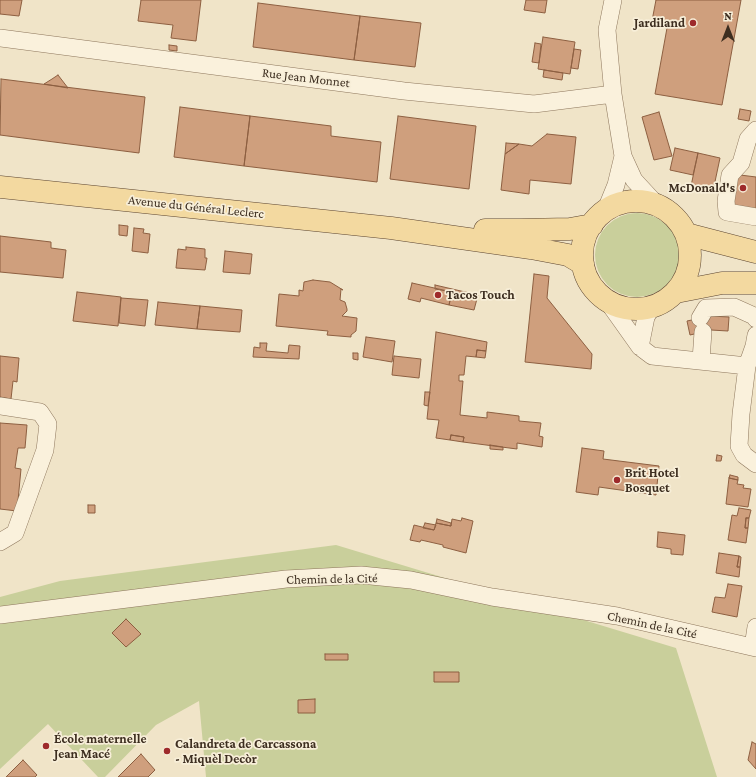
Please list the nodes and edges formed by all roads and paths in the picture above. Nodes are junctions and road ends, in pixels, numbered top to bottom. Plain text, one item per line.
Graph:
1 (613, 0) edge
2 (0, 38) edge
3 (613, 94) junction
4 (756, 130) edge
5 (623, 156) junction
6 (0, 187) edge
7 (658, 206) junction
8 (756, 217) edge
9 (598, 218) junction
10 (391, 228) junction
11 (686, 234) junction
12 (756, 252) edge
13 (583, 264) junction
14 (756, 282) edge
15 (676, 292) junction
16 (608, 302) junction
17 (652, 307) junction
18 (756, 319) edge
19 (756, 335) edge
20 (640, 347) junction
21 (700, 360) junction
22 (747, 366) junction
23 (0, 406) edge
24 (756, 464) edge
25 (0, 542) edge
26 (0, 615) edge
27 (756, 627) edge
28 (754, 647) edge

1 - 3 street
2 - 3 street, Rue Jean Monnet
3 - 5 street
4 - 8 street
5 - 7 street
5 - 9 street
6 - 10 main road, Avenue du Général Leclerc
7 - 9 main road
7 - 11 main road
9 - 10 main road, Avenue du Général Leclerc
9 - 13 main road
10 - 13 main road, Avenue du Général Leclerc
11 - 12 main road
11 - 15 main road
13 - 16 main road
14 - 15 main road
15 - 17 main road
16 - 17 main road
16 - 20 street
17 - 20 street
18 - 21 street
19 - 22 street
20 - 21 street
21 - 22 street
22 - 24 street
23 - 25 street
26 - 28 street, Chemin de la Cité
27 - 28 street

